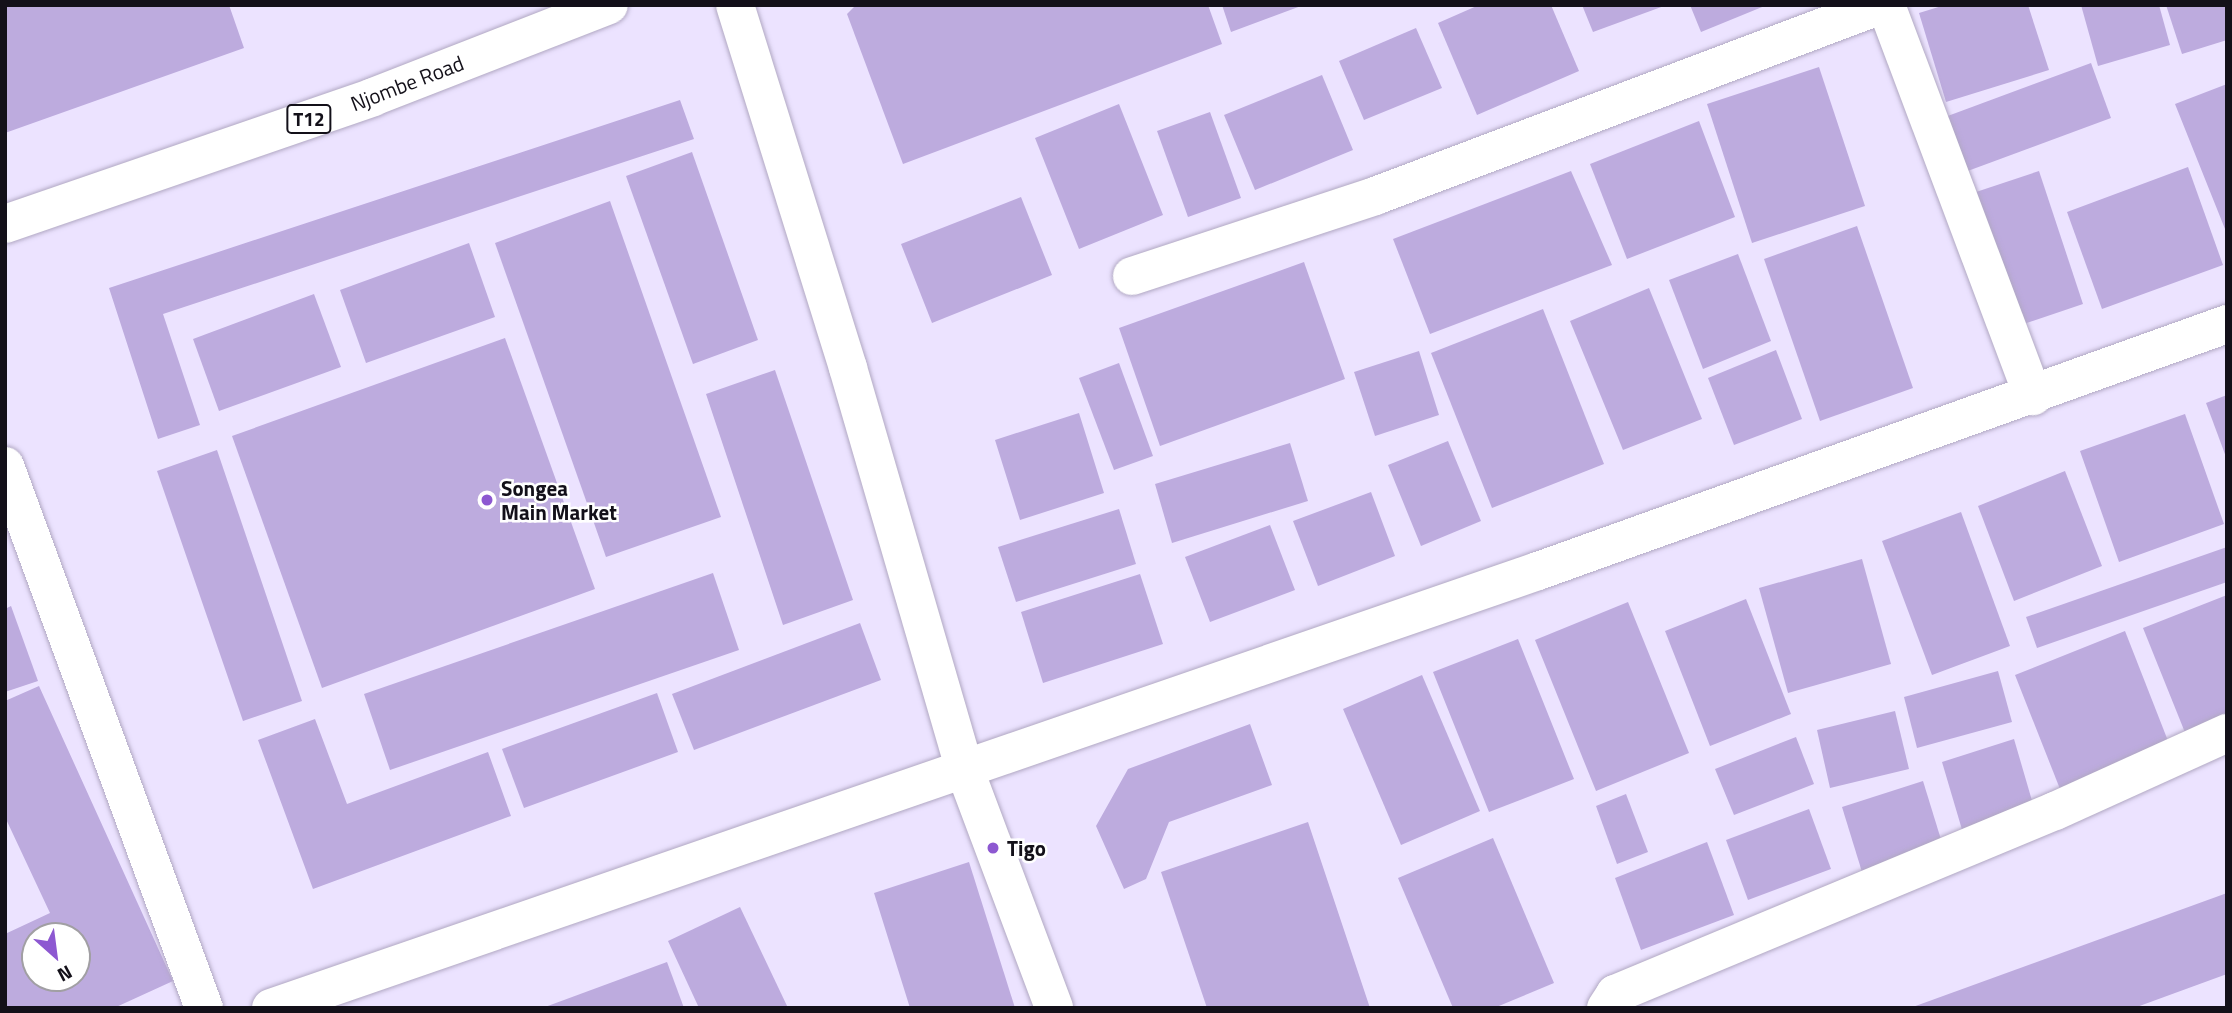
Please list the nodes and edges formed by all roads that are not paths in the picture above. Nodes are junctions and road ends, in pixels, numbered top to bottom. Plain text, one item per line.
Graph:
1 (609, 5) edge
2 (735, 5) edge
3 (1884, 5) edge
4 (5, 223) edge
5 (1132, 276) dead end
6 (2227, 324) edge
7 (2033, 397) junction
8 (5, 466) edge
9 (2227, 733) edge
10 (964, 768) junction
11 (204, 1008) edge
12 (271, 1008) edge
13 (1054, 1008) edge
14 (1606, 1008) edge

1 - 4 main road, Njombe Road / T12
2 - 10 main road
3 - 5 main road
3 - 7 main road
6 - 7 main road
7 - 10 main road
8 - 11 main road
9 - 14 main road
10 - 12 main road
10 - 13 main road

